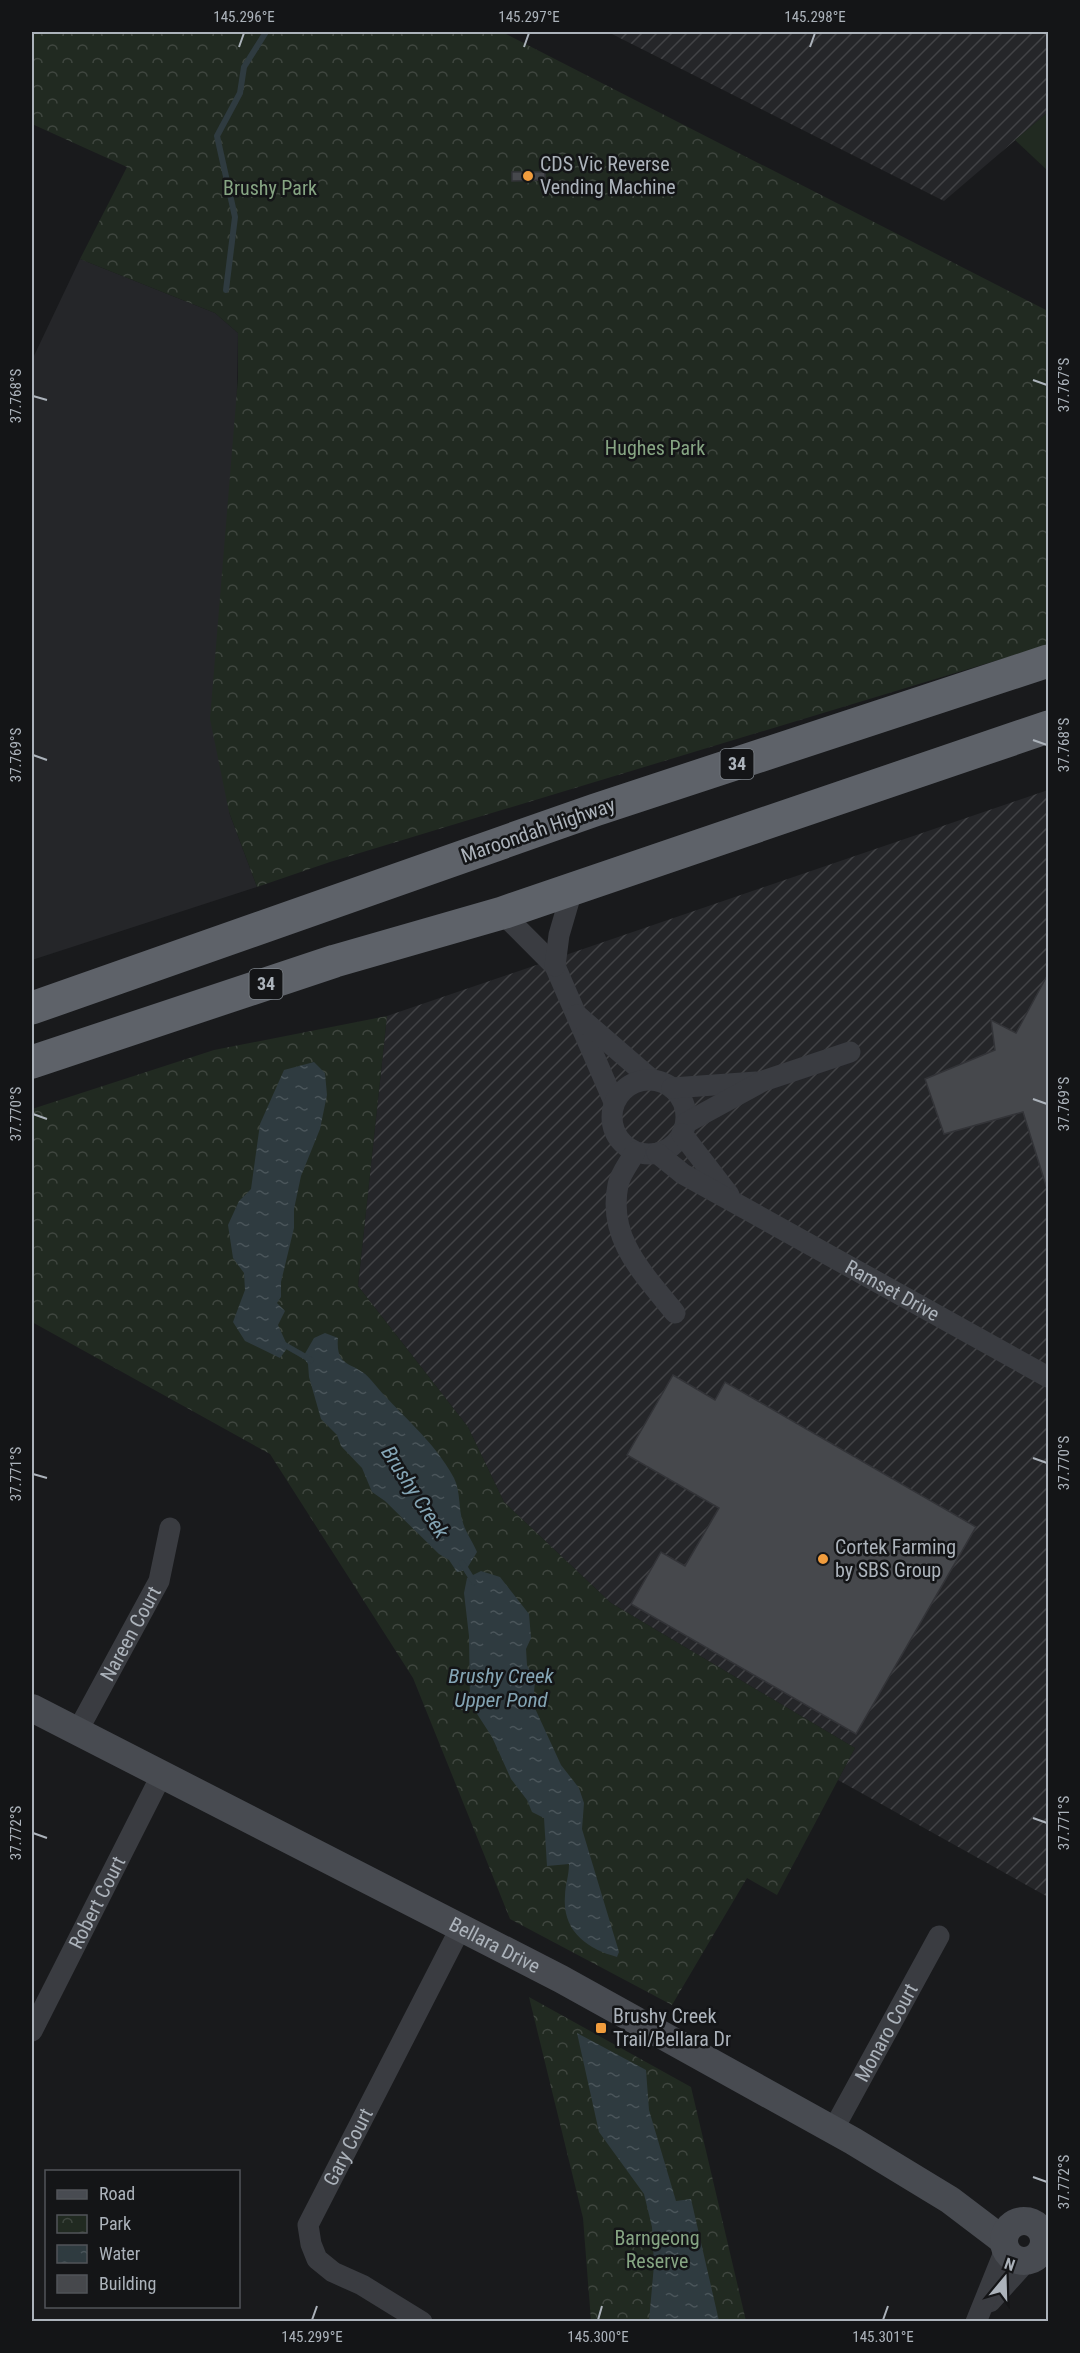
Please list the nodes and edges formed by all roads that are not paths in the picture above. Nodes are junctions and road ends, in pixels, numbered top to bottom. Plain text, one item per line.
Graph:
1 (1048, 661) edge
2 (1048, 727) edge
3 (573, 887) junction
4 (502, 913) junction
5 (555, 966) junction
6 (32, 1008) edge
7 (572, 1011) junction
8 (850, 1052) dead end
9 (32, 1062) edge
10 (651, 1079) junction
11 (763, 1081) junction
12 (672, 1088) junction
13 (614, 1102) junction
14 (684, 1129) junction
15 (635, 1152) junction
16 (657, 1153) junction
17 (735, 1204) junction
18 (675, 1313) dead end
19 (1048, 1377) edge
20 (170, 1528) dead end
21 (32, 1708) edge
22 (77, 1732) junction
23 (162, 1774) junction
24 (461, 1927) junction
25 (939, 1936) dead end
26 (32, 2031) edge
27 (833, 2130) junction
28 (1028, 2246) edge
29 (978, 2318) edge
30 (423, 2322) edge

1 - 6 highway, Maroondah Highway / 34
2 - 3 highway, 34
3 - 4 highway, 34
3 - 5 street
4 - 5 street
4 - 9 highway, 34
5 - 7 street
7 - 10 street
7 - 13 street
8 - 11 street
10 - 12 street
10 - 13 street
11 - 12 street
11 - 14 street
12 - 14 street
13 - 15 street
14 - 16 street
14 - 17 street, Ramset Drive
15 - 16 street
15 - 18 street
16 - 17 street, Ramset Drive
17 - 19 street, Ramset Drive
20 - 22 street, Nareen Court
21 - 22 main road, Bellara Drive
22 - 23 main road, Bellara Drive
23 - 24 main road, Bellara Drive
23 - 26 street, Robert Court
24 - 27 main road, Bellara Drive
24 - 30 street, Gary Court
25 - 27 street, Monaro Court
27 - 28 main road, Bellara Drive
28 - 29 street

